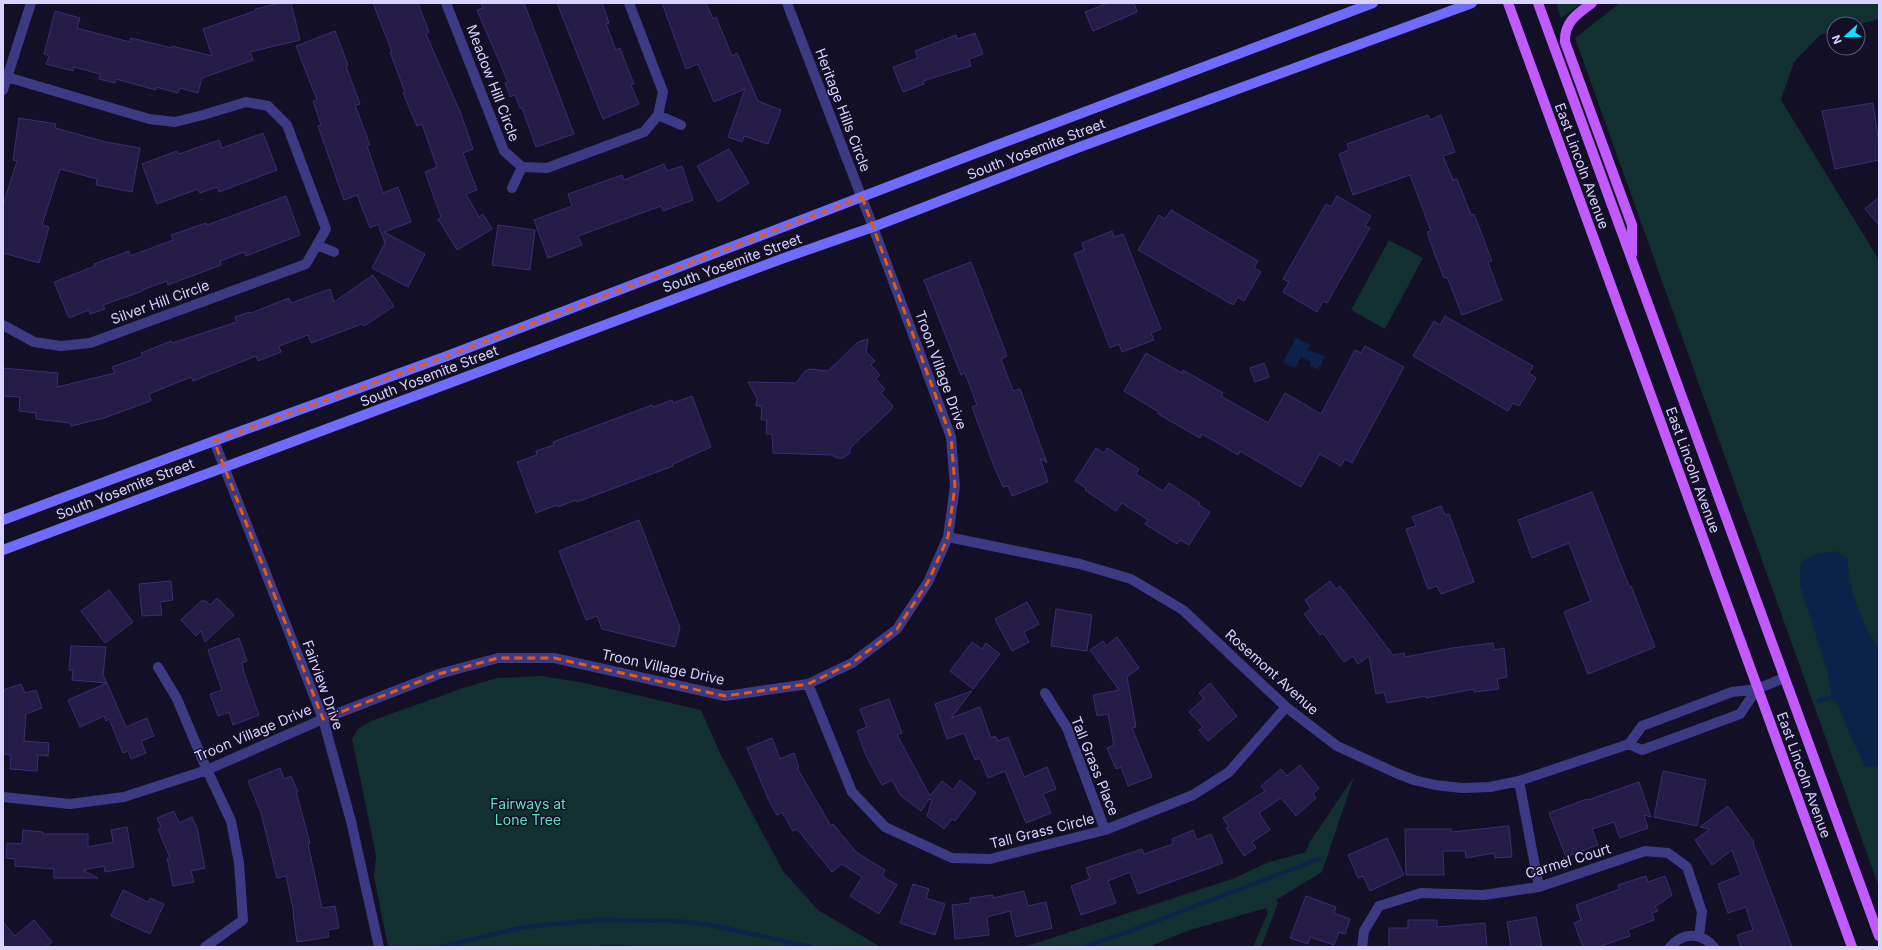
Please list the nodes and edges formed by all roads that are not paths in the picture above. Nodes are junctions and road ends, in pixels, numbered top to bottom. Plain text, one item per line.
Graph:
1 (31, 3) edge
2 (446, 3) edge
3 (629, 3) edge
4 (787, 3) edge
5 (1373, 3) edge
6 (1472, 3) edge
7 (1508, 3) edge
8 (1538, 3) edge
9 (1592, 3) edge
10 (7, 77) junction
11 (3, 90) edge
12 (658, 115) junction
13 (681, 125) dead end
14 (522, 167) junction
15 (512, 188) dead end
16 (862, 197) junction
17 (873, 227) junction
18 (317, 245) junction
19 (334, 252) dead end
20 (1632, 262) junction
21 (3, 325) edge
22 (214, 441) junction
23 (224, 466) junction
24 (3, 520) edge
25 (948, 537) junction
26 (3, 550) edge
27 (158, 667) dead end
28 (1784, 678) junction
29 (808, 684) junction
30 (1757, 689) junction
31 (1045, 693) dead end
32 (1286, 707) junction
33 (323, 719) junction
34 (1629, 744) junction
35 (207, 770) junction
36 (1519, 781) junction
37 (3, 797) edge
38 (1105, 830) junction
39 (1539, 887) junction
40 (1699, 936) junction
41 (1879, 936) edge
42 (205, 947) edge
43 (379, 947) edge
44 (1362, 947) edge
45 (1670, 947) edge
46 (1714, 947) edge
47 (1852, 947) edge

1 - 10 street
2 - 14 street, Meadow Hill Circle
3 - 12 street
4 - 16 street, Heritage Hills Circle
5 - 16 main road, South Yosemite Street
6 - 17 main road, South Yosemite Street
7 - 30 main road, East Lincoln Avenue
8 - 20 main road, East Lincoln Avenue
9 - 20 main road
10 - 11 street
10 - 18 street, Silver Hill Circle
12 - 13 street
12 - 14 street
14 - 15 street
16 - 17 street, Heritage Hills Circle
16 - 22 main road, South Yosemite Street
17 - 23 main road, South Yosemite Street
17 - 25 street, Troon Village Drive
18 - 19 street
18 - 21 street, Silver Hill Circle
20 - 28 main road, East Lincoln Avenue
22 - 23 street, Fairview Drive
22 - 24 main road, South Yosemite Street
23 - 26 main road, South Yosemite Street
23 - 33 street, Fairview Drive
25 - 29 street, Troon Village Drive
25 - 32 street, Rosemont Avenue
27 - 35 street
28 - 30 street
28 - 41 main road, East Lincoln Avenue
29 - 33 street, Troon Village Drive
29 - 38 street, Tall Grass Circle
30 - 34 street
30 - 34 street
30 - 47 main road, East Lincoln Avenue
31 - 38 street, Tall Grass Place
32 - 36 street, Rosemont Avenue
32 - 38 street, Tall Grass Circle
33 - 35 street, Troon Village Drive
33 - 43 street, Fairview Drive
34 - 36 street, Rosemont Avenue
35 - 37 street, Troon Village Drive
35 - 42 street
36 - 39 street
39 - 40 street, Carmel Court
39 - 44 street, Carmel Court
40 - 45 street
40 - 46 street

